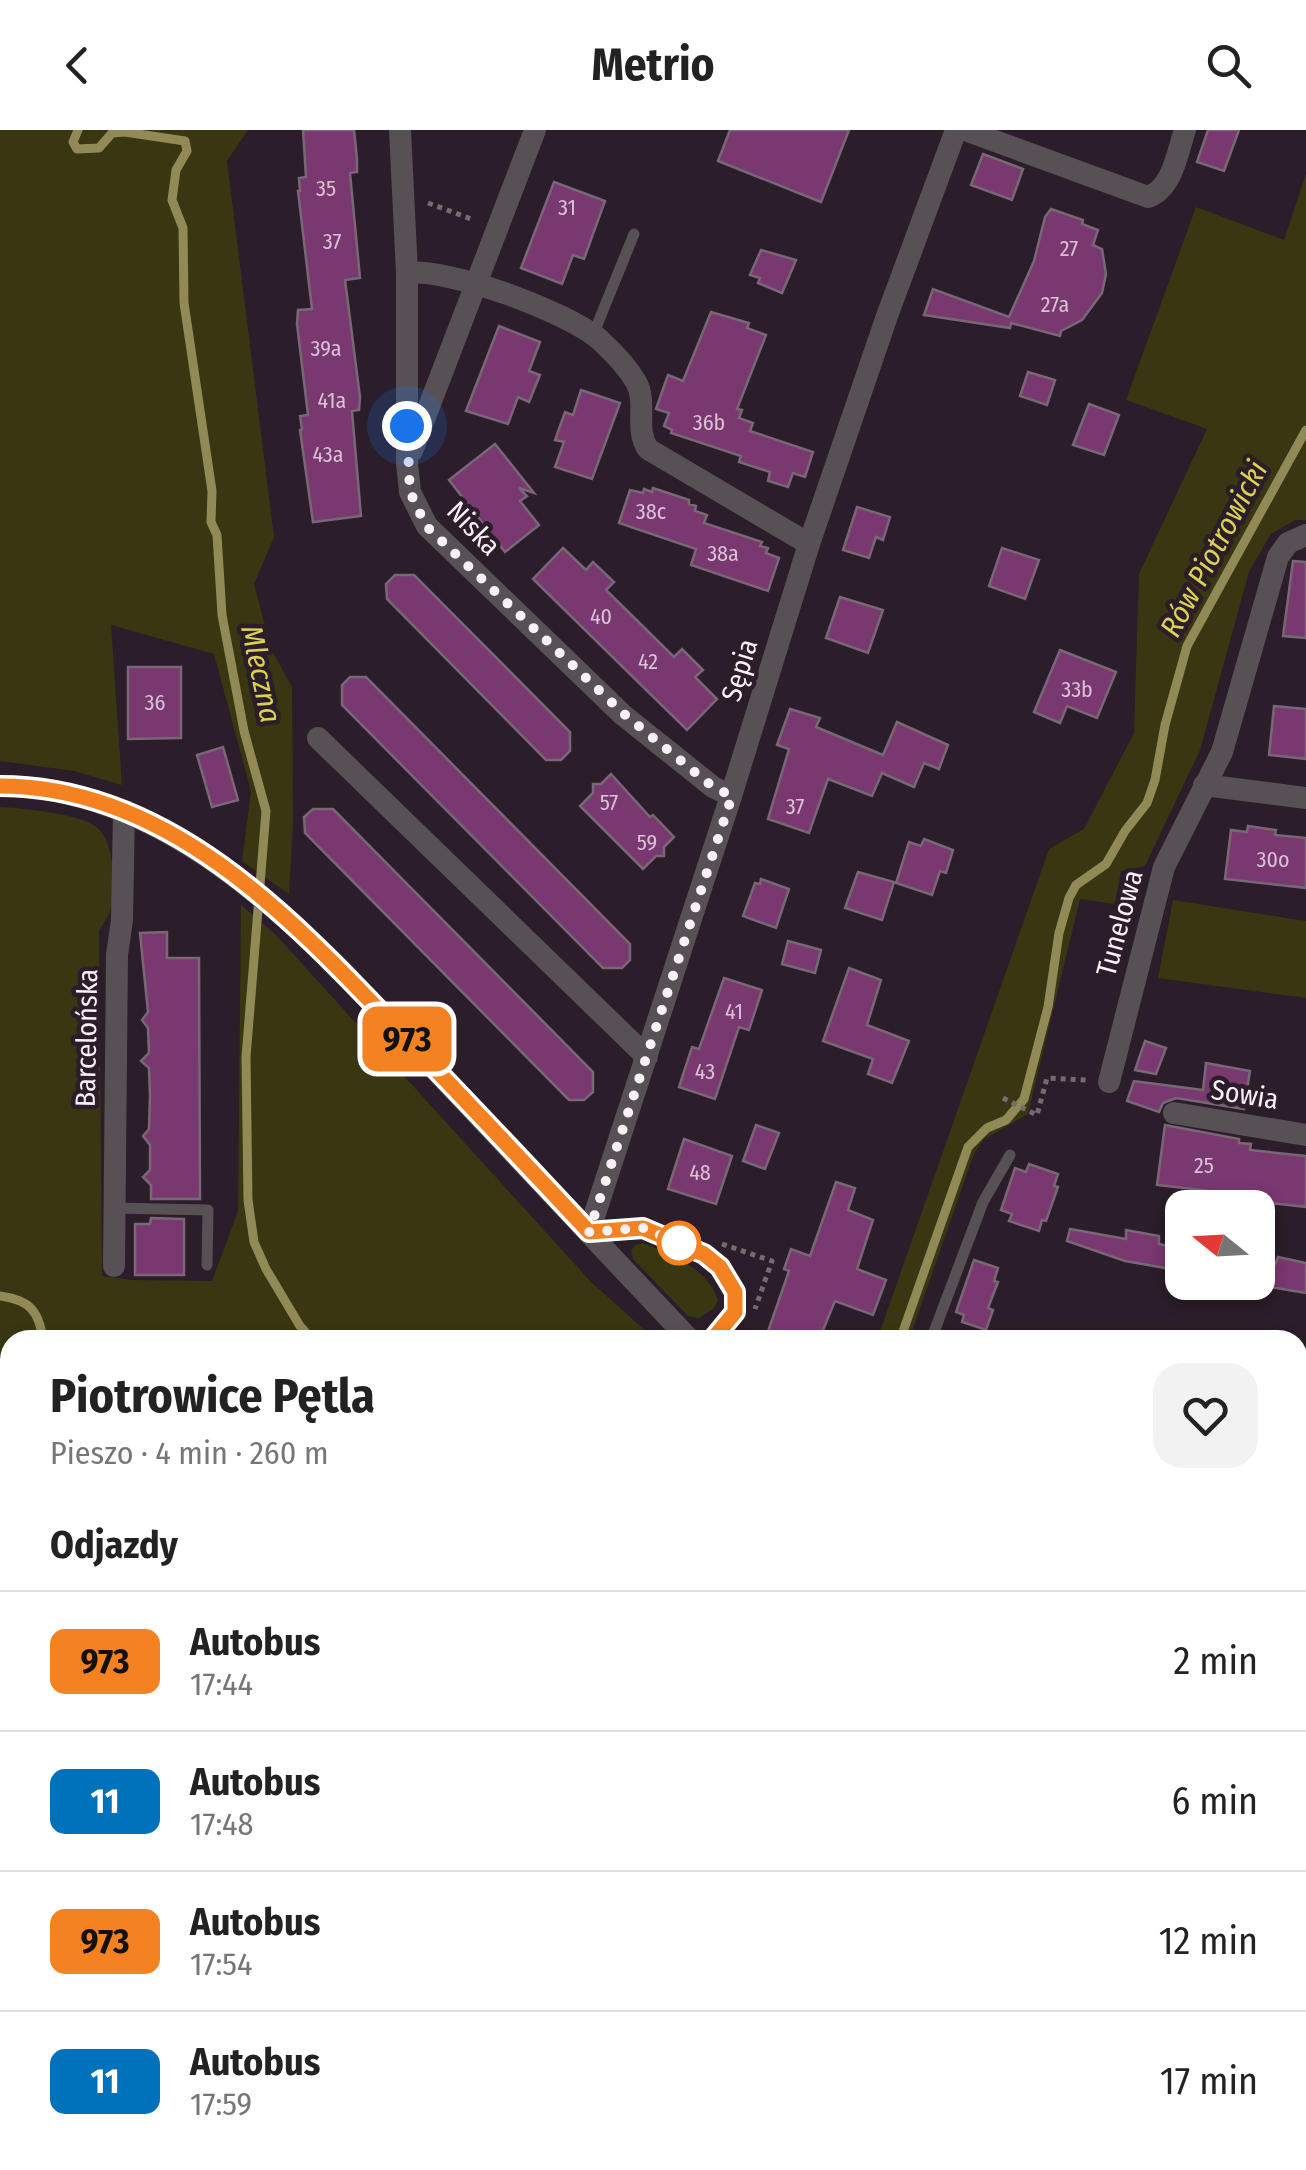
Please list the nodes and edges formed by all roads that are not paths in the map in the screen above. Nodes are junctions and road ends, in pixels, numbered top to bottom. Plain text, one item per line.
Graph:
1 (400, 130) edge
2 (534, 130) edge
3 (956, 130) edge
4 (965, 130) edge
5 (1185, 130) edge
6 (634, 234) dead end
7 (407, 274) junction
8 (475, 284) junction
9 (593, 335) junction
10 (407, 464) junction
11 (1306, 535) edge
12 (810, 544) junction
13 (318, 738) dead end
14 (0, 786) edge
15 (1204, 786) junction
16 (732, 796) junction
17 (1306, 798) edge
18 (124, 811) junction
19 (647, 1058) junction
20 (1109, 1082) road end
21 (1174, 1114) dead end
22 (1306, 1135) edge
23 (1010, 1155) dead end
24 (114, 1208) junction
25 (589, 1232) junction
26 (206, 1265) dead end
27 (114, 1266) dead end
28 (681, 1330) edge
29 (720, 1330) edge
30 (935, 1330) edge

1 - 7 street, Niska
2 - 8 street
3 - 12 street, Sępia
4 - 5 street
6 - 9 lane
7 - 8 street
7 - 10 street, Niska
8 - 9 street
8 - 10 street
9 - 12 street
10 - 16 street, Niska
11 - 15 street, Tunelowa
12 - 16 street, Sępia
13 - 19 street
14 - 18 street
15 - 17 street
15 - 20 street, Tunelowa
16 - 19 street, Sępia
18 - 24 street, Barcelońska
18 - 25 street
19 - 25 street, Sępia
21 - 22 street, Sowia
23 - 30 lane
24 - 26 lane
24 - 27 street, Barcelońska
25 - 28 street
25 - 29 lane

